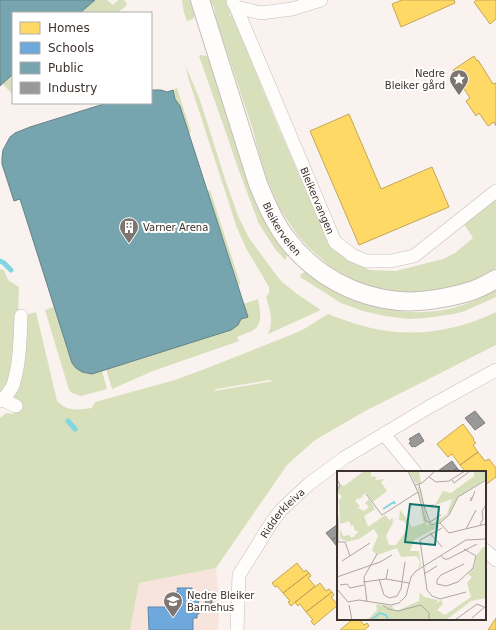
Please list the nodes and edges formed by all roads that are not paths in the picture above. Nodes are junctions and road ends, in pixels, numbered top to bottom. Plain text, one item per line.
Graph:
1 (200, 0) edge
2 (321, 0) edge
3 (234, 3) edge
4 (496, 190) edge
5 (496, 279) edge
6 (21, 316) dead end
7 (496, 370) edge
8 (1, 401) edge
9 (16, 406) dead end
10 (384, 434) junction
11 (414, 471) edge
12 (486, 551) edge
13 (496, 560) edge
14 (237, 630) edge

1 - 5 main road, Bleikerveien
2 - 3 street, Bleikervangen
3 - 4 street, Bleikervangen
6 - 8 street
7 - 10 street, Ridderkleiva
8 - 9 street
10 - 11 street
10 - 14 street, Ridderkleiva
12 - 13 street

